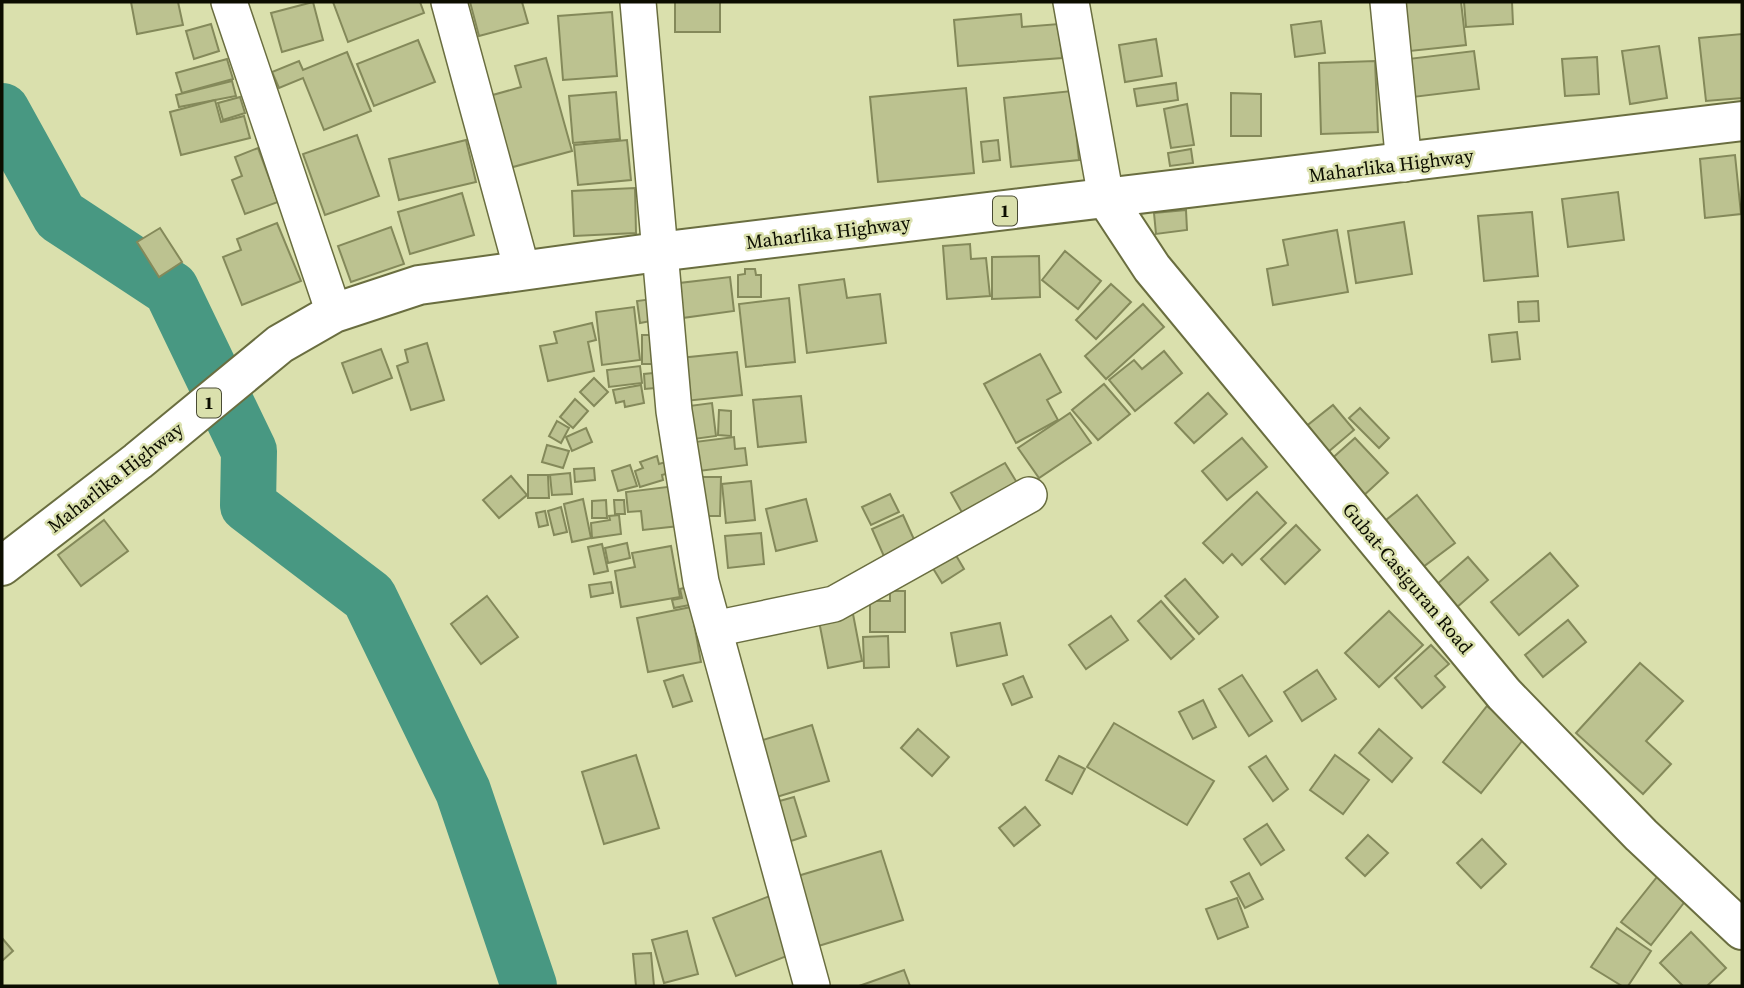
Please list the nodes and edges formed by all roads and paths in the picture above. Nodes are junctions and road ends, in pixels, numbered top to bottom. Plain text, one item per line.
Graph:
1 (229, 2) edge
2 (449, 2) edge
3 (638, 2) edge
4 (1071, 2) edge
5 (1388, 2) edge
6 (1742, 121) edge
7 (1404, 164) junction
8 (1106, 198) junction
9 (658, 252) junction
10 (522, 270) junction
11 (334, 313) junction
12 (1029, 495) dead end
13 (2, 566) edge
14 (714, 629) junction
15 (1742, 930) edge
16 (812, 986) edge

1 - 11 street
2 - 10 street
3 - 9 street
4 - 8 street
5 - 7 street
6 - 7 main road, Maharlika Highway / 1
7 - 8 main road, Maharlika Highway / 1
8 - 9 main road, Maharlika Highway / 1
8 - 15 main road, Gubat-Casiguran Road
9 - 10 main road, Maharlika Highway / 1
9 - 14 street
10 - 11 main road, Maharlika Highway / 1
11 - 13 main road, Maharlika Highway / 1
12 - 14 street
14 - 16 street

